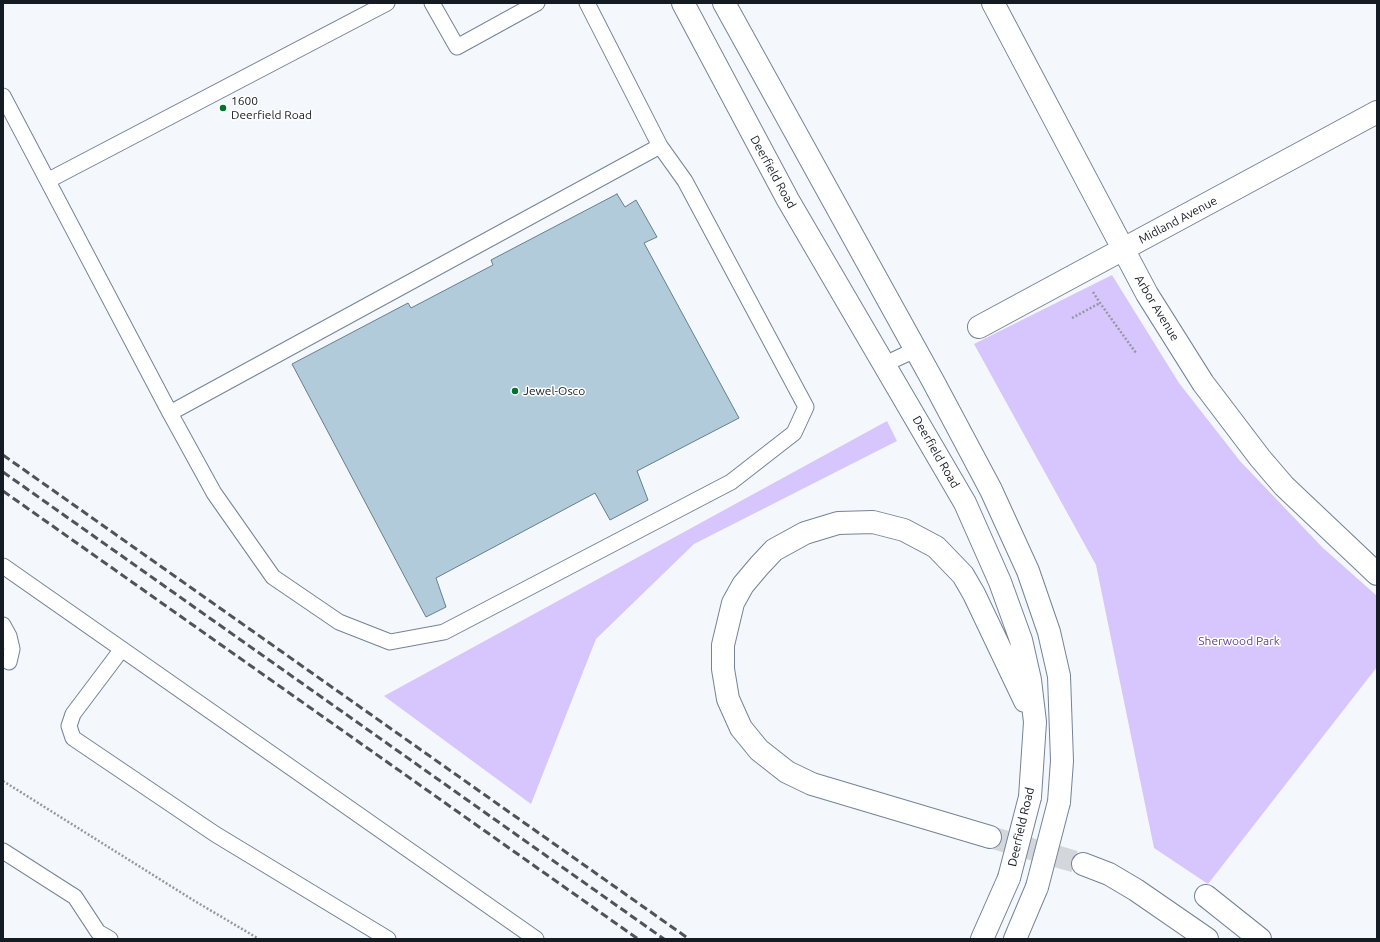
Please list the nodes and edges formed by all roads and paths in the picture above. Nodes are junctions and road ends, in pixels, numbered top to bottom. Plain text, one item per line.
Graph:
1 (387, 3) edge
2 (432, 3) edge
3 (537, 3) edge
4 (587, 3) edge
5 (683, 3) edge
6 (724, 3) edge
7 (993, 3) edge
8 (3, 96) edge
9 (1377, 112) edge
10 (660, 146) junction
11 (49, 180) junction
12 (1124, 250) junction
13 (1083, 272) junction
14 (1100, 303) junction
15 (1072, 318) dead end
16 (980, 327) dead end
17 (916, 350) junction
18 (1136, 353) dead end
19 (885, 364) junction
20 (170, 413) junction
21 (3, 566) edge
22 (1377, 574) edge
23 (3, 625) edge
24 (122, 649) junction
25 (9, 662) dead end
26 (1035, 722) junction
27 (3, 781) edge
28 (990, 837) tunnel mouth
29 (3, 851) edge
30 (1083, 864) tunnel mouth
31 (1206, 896) dead end
32 (110, 939) edge
33 (259, 939) edge
34 (388, 939) edge
35 (536, 939) edge
36 (982, 939) edge
37 (1014, 939) edge
38 (1207, 939) edge
39 (1260, 939) edge

1 - 11 lane
2 - 3 lane
4 - 10 lane
5 - 19 main road, Deerfield Road
6 - 17 main road
7 - 12 main road, Arbor Avenue
8 - 11 lane
9 - 12 main road, Midland Avenue
10 - 20 lane
10 - 20 lane
11 - 20 lane
12 - 13 main road, Midland Avenue
12 - 22 main road, Arbor Avenue
13 - 14 path
13 - 16 main road, Midland Avenue
14 - 15 path
14 - 18 path
17 - 19 lane
17 - 37 main road, bridge
19 - 26 main road, Deerfield Road
21 - 24 lane
23 - 25 lane
24 - 34 lane
24 - 35 lane
26 - 28 main road
26 - 36 main road, Deerfield Road, bridge
27 - 33 path
29 - 32 lane
30 - 38 main road
31 - 39 main road

